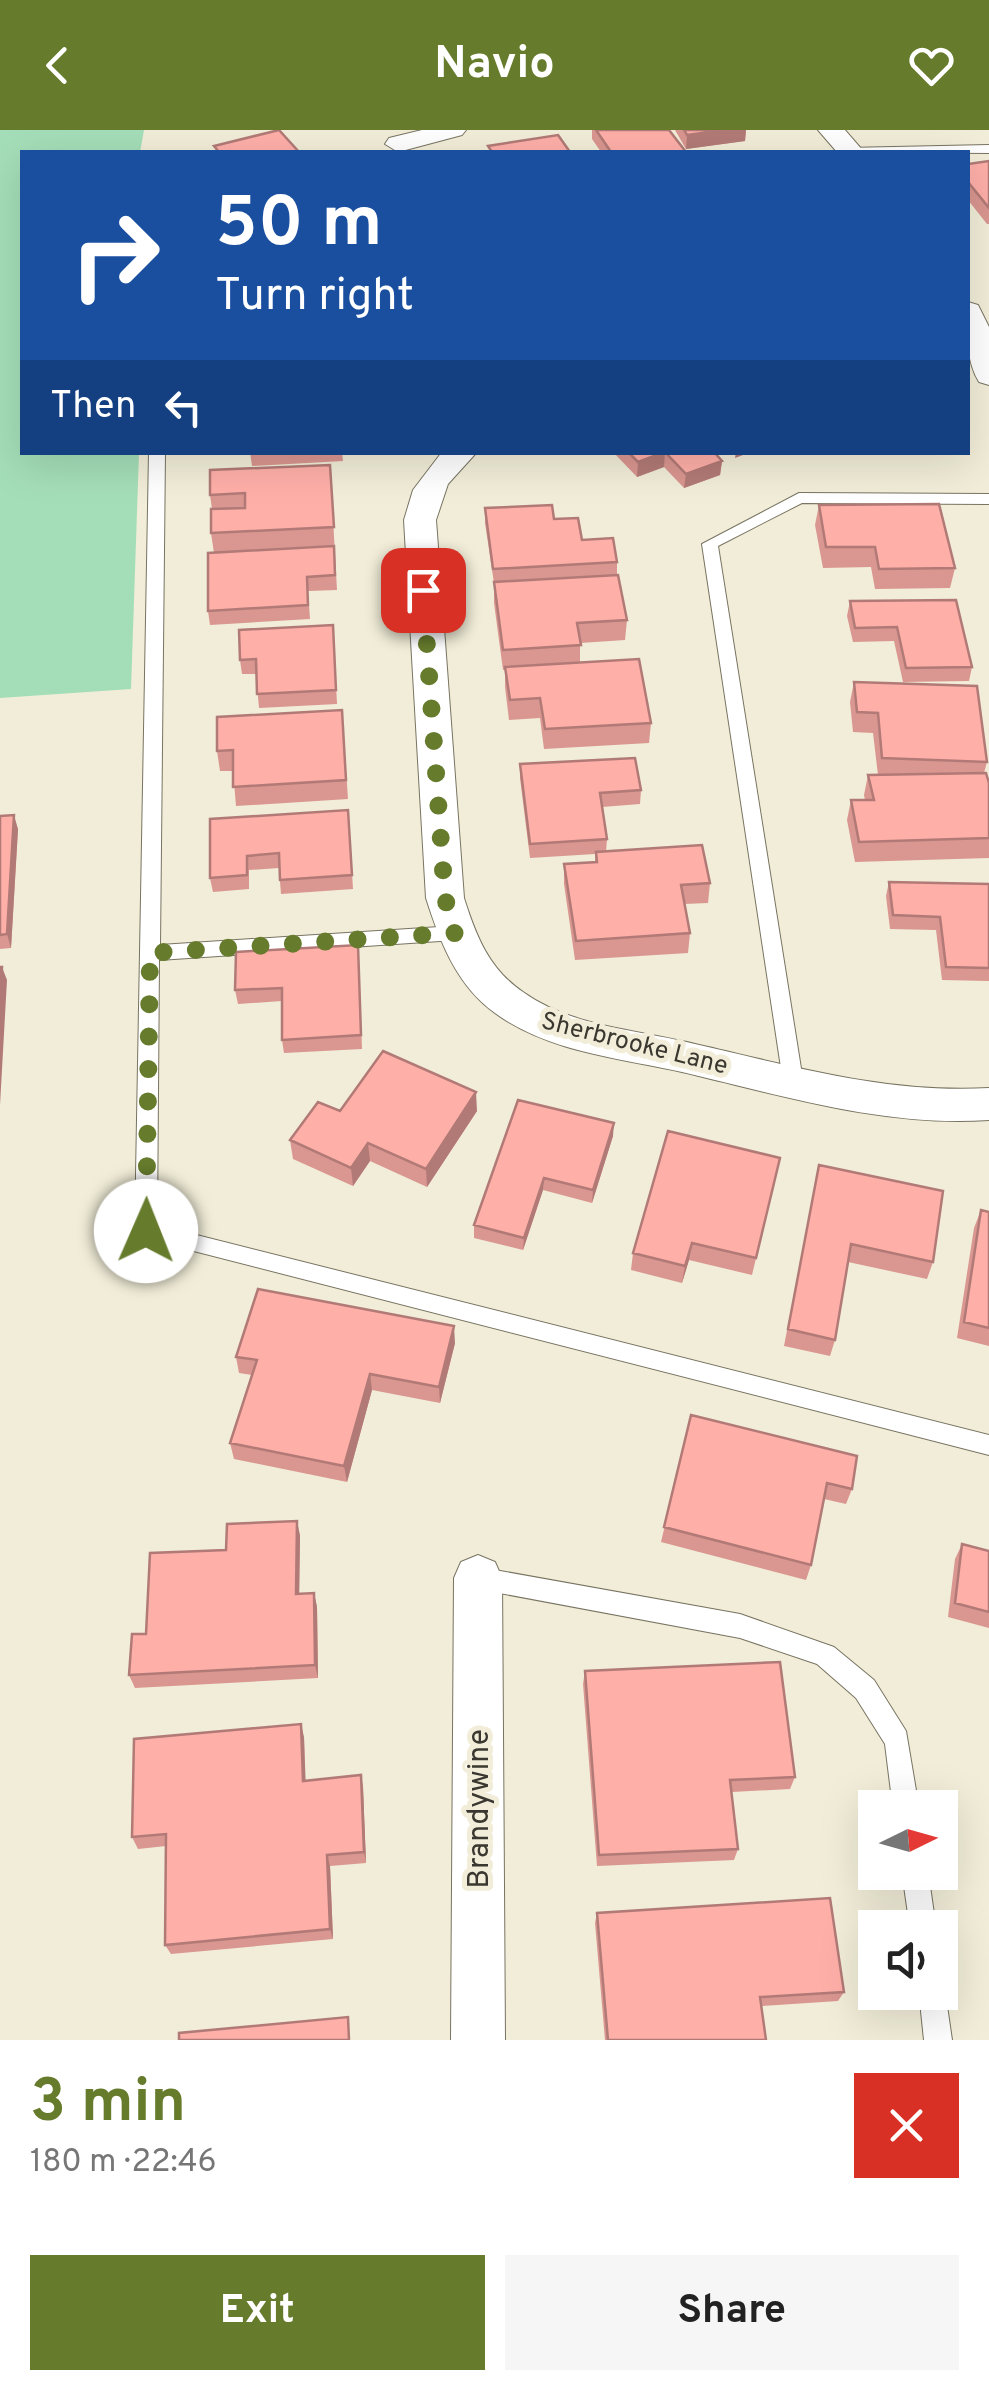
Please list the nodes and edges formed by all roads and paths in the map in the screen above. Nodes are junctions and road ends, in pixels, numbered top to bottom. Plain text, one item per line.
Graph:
1 (453, 130) edge
2 (831, 130) edge
3 (398, 144) dead end
4 (989, 149) edge
5 (847, 150) edge
6 (942, 150) edge
7 (970, 316) edge
8 (989, 376) edge
9 (156, 455) edge
10 (459, 455) edge
11 (989, 499) edge
12 (455, 933) junction
13 (150, 953) junction
14 (794, 1082) junction
15 (989, 1104) edge
16 (989, 1445) edge
17 (478, 1578) joint
18 (904, 1790) edge
19 (934, 2010) edge
20 (478, 2040) edge
21 (938, 2040) edge

1 - 3 street
2 - 5 street
4 - 6 lane
7 - 8 street
9 - 13 lane
10 - 12 street, Sherbrooke Lane
11 - 14 lane
12 - 13 lane
12 - 14 street, Sherbrooke Lane
13 - 16 lane
14 - 15 street, Sherbrooke Lane
17 - 18 lane
17 - 20 street, Brandywine
19 - 21 lane

